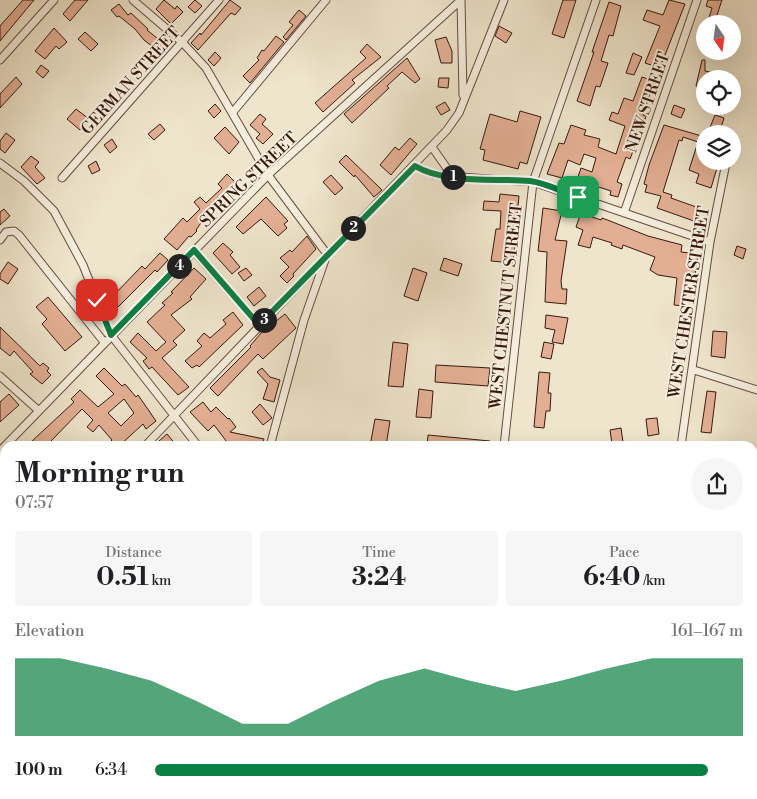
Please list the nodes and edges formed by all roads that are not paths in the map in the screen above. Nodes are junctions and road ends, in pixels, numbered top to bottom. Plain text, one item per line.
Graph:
1 (54, 0) edge
2 (133, 0) edge
3 (219, 0) edge
4 (326, 0) edge
5 (461, 0) edge
6 (504, 0) edge
7 (596, 0) edge
8 (697, 0) edge
9 (182, 42) junction
10 (0, 60) edge
11 (461, 105) junction
12 (233, 112) junction
13 (432, 147) junction
14 (0, 162) edge
15 (415, 166) junction
16 (725, 170) edge
17 (268, 176) junction
18 (453, 177) junction
19 (62, 178) dead end
20 (533, 182) junction
21 (624, 212) junction
22 (0, 240) edge
23 (710, 242) junction
24 (194, 250) junction
25 (327, 254) junction
26 (259, 325) junction
27 (111, 335) junction
28 (104, 342) junction
29 (694, 370) junction
30 (0, 376) edge
31 (757, 390) edge
32 (38, 411) junction
33 (174, 416) junction
34 (10, 441) edge
35 (150, 441) edge
36 (194, 441) edge
37 (271, 441) edge
38 (505, 441) edge
39 (681, 441) edge

1 - 10 street
2 - 9 street
3 - 9 street, GERMAN STREET
4 - 12 street
5 - 11 street
5 - 17 street, SPRING STREET
6 - 11 street
7 - 20 street, WEST CHESTNUT STREET
8 - 21 street, NEW STREET
9 - 12 street
9 - 19 street, GERMAN STREET
11 - 13 street
12 - 17 street
13 - 15 street
13 - 18 street
14 - 27 street
15 - 18 street
15 - 25 street
16 - 23 street, WEST CHESTER STREET
17 - 24 street, SPRING STREET
17 - 25 street
18 - 20 street
20 - 21 street
20 - 38 street, WEST CHESTNUT STREET
21 - 23 street
22 - 28 street
23 - 29 street, WEST CHESTER STREET
24 - 26 street
24 - 27 street, SPRING STREET
25 - 26 street
25 - 37 street
26 - 33 street
27 - 28 street, SPRING STREET
27 - 33 street
28 - 32 street, SPRING STREET
29 - 31 street
29 - 39 street, WEST CHESTER STREET
30 - 32 street
32 - 34 street, SPRING STREET
33 - 35 street
33 - 36 street

